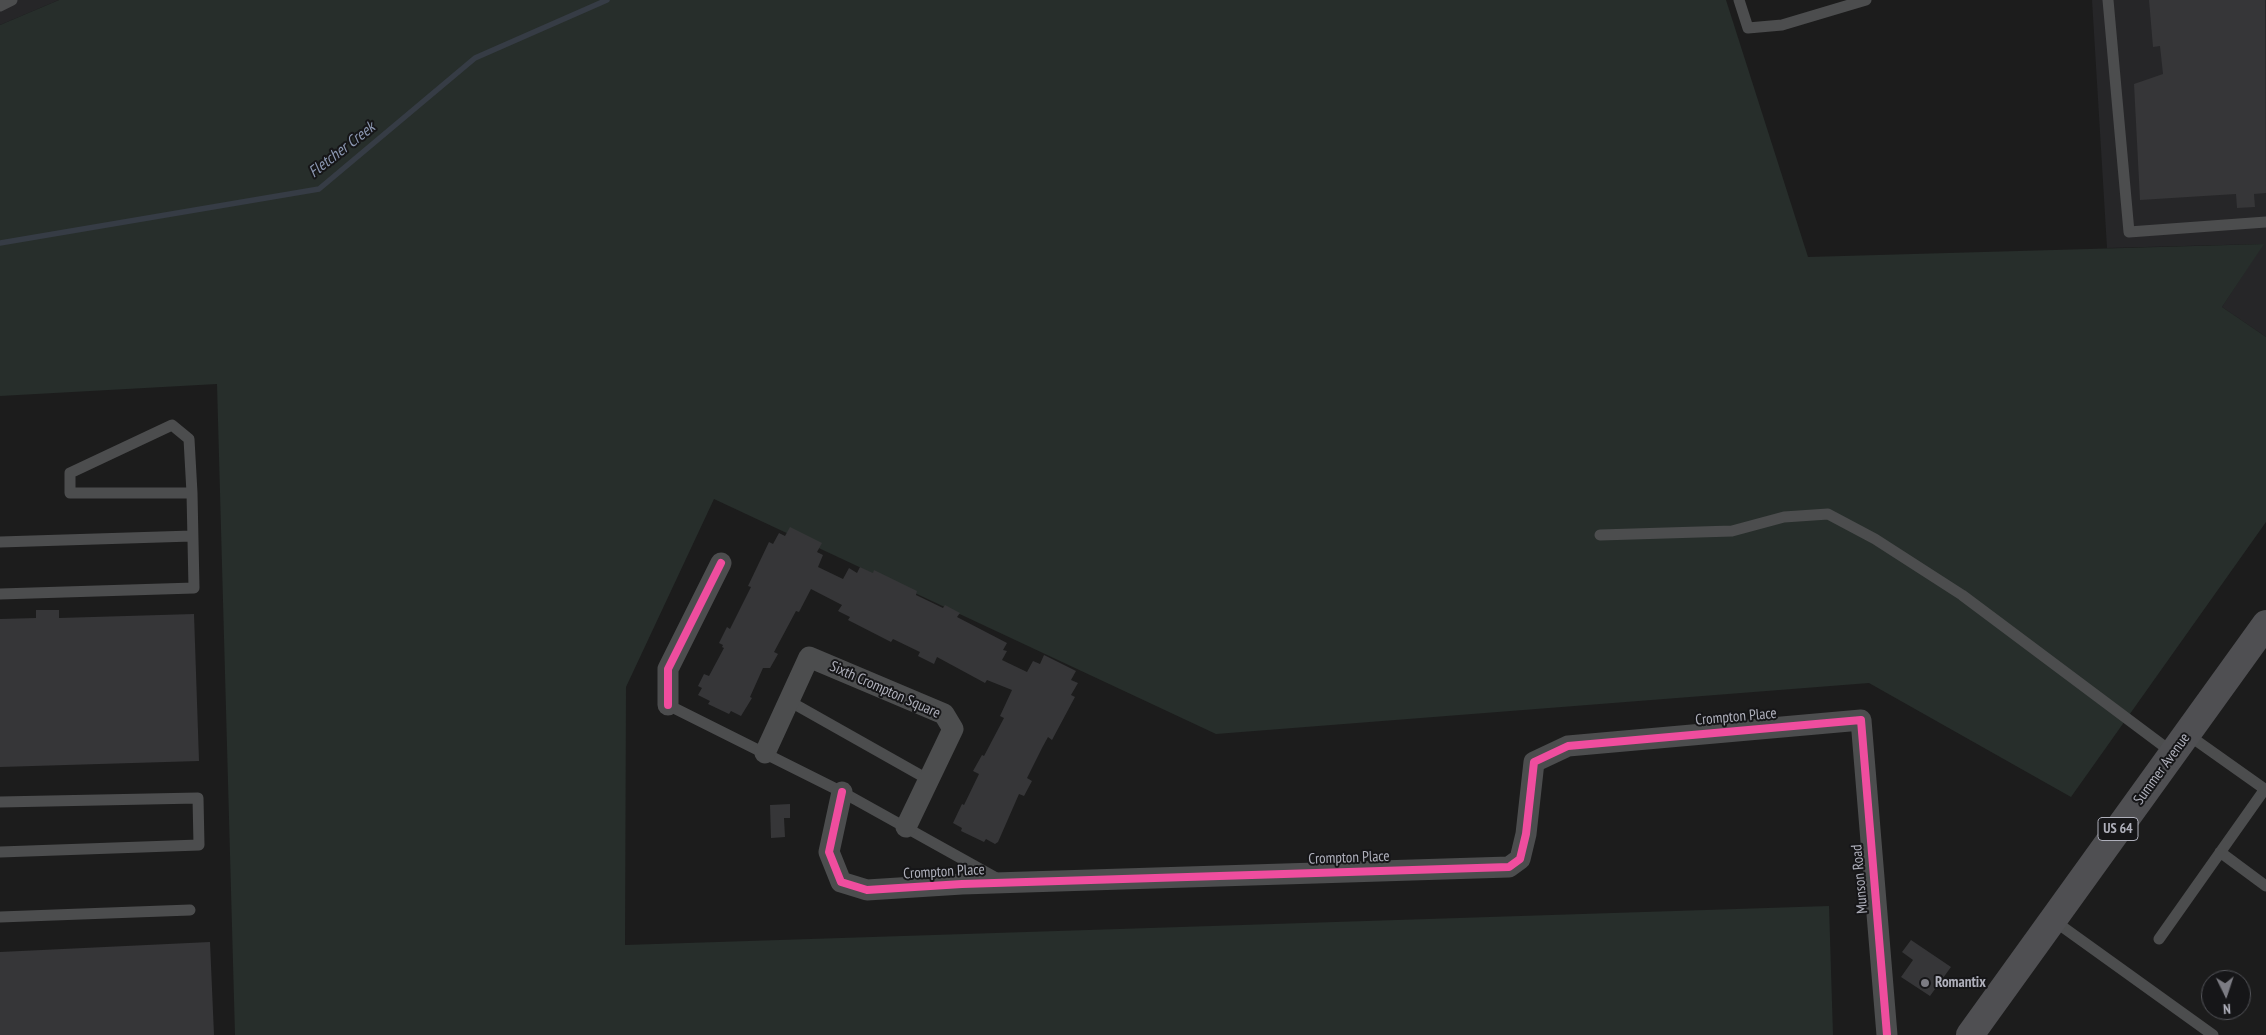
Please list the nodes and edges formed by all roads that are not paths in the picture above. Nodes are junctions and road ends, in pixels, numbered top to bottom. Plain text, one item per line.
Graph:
1 (12, 0) edge
2 (1739, 0) edge
3 (1866, 0) edge
4 (2108, 0) edge
5 (0, 6) edge
6 (2266, 222) edge
7 (192, 493) junction
8 (1600, 535) dead end
9 (192, 536) junction
10 (0, 542) edge
11 (721, 563) dead end
12 (0, 594) edge
13 (2266, 624) edge
14 (789, 701) junction
15 (668, 705) joint
16 (1861, 720) joint
17 (2180, 743) junction
18 (765, 753) junction
19 (929, 780) junction
20 (2265, 789) edge
21 (842, 792) junction
22 (0, 802) edge
23 (906, 827) junction
24 (0, 852) edge
25 (2220, 852) junction
26 (1004, 882) junction
27 (2266, 886) edge
28 (190, 910) dead end
29 (0, 917) edge
30 (2053, 920) junction
31 (2159, 939) dead end
32 (1886, 1035) edge
33 (1970, 1035) edge
34 (2213, 1035) edge

1 - 5 lane
2 - 3 lane
4 - 6 lane
7 - 7 lane
7 - 9 lane
8 - 17 lane
9 - 10 lane
9 - 12 lane
11 - 15 street
13 - 17 main road, Summer Avenue / US 64
14 - 18 street, Sixth Crompton Square
14 - 19 lane
14 - 19 street, Sixth Crompton Square
15 - 18 lane
16 - 26 street, Crompton Place
16 - 32 street, Munson Road
17 - 20 lane
17 - 30 main road, Summer Avenue / US 64
18 - 21 lane
19 - 23 street, Sixth Crompton Square
20 - 25 lane
21 - 23 lane
21 - 26 street, Crompton Place
22 - 24 lane
23 - 26 lane
25 - 27 lane
25 - 31 lane
28 - 29 lane
30 - 33 main road, Summer Avenue / US 64
30 - 34 lane

